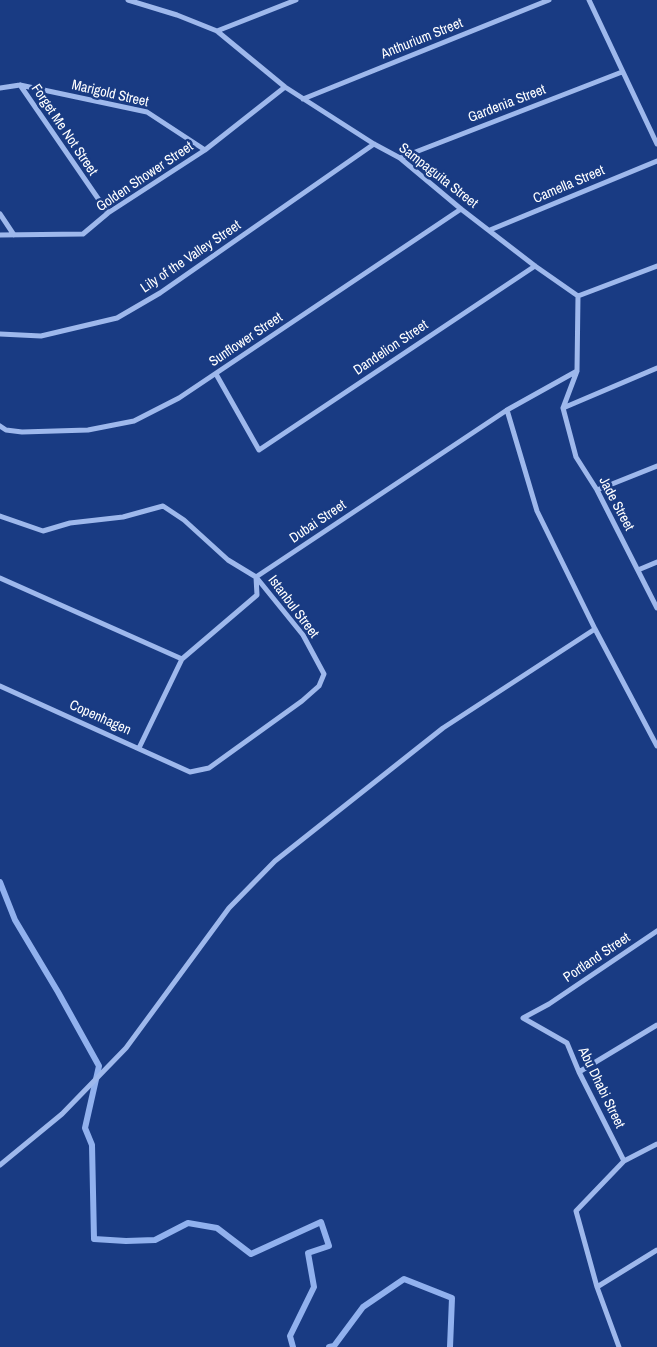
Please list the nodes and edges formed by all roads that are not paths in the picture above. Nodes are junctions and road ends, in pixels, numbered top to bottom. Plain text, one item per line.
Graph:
1 (128, 0) edge
2 (296, 0) edge
3 (549, 0) edge
4 (589, 0) edge
5 (217, 31) junction
6 (622, 72) junction
7 (20, 85) junction
8 (285, 87) junction
9 (0, 88) edge
10 (303, 99) junction
11 (374, 144) junction
12 (657, 144) edge
13 (205, 150) junction
14 (400, 158) junction
15 (657, 161) edge
16 (461, 209) junction
17 (108, 213) junction
18 (0, 214) edge
19 (490, 230) junction
20 (0, 235) edge
21 (14, 235) junction
22 (535, 266) junction
23 (657, 266) edge
24 (578, 296) junction
25 (0, 334) edge
26 (657, 368) edge
27 (577, 371) junction
28 (216, 374) junction
29 (563, 408) junction
30 (507, 410) junction
31 (0, 426) edge
32 (657, 466) edge
33 (597, 490) junction
34 (0, 516) edge
35 (657, 562) edge
36 (638, 570) junction
37 (256, 577) junction
38 (0, 578) edge
39 (657, 608) edge
40 (595, 628) junction
41 (182, 659) junction
42 (0, 686) edge
43 (657, 746) edge
44 (139, 748) junction
45 (190, 772) joint
46 (657, 931) edge
47 (549, 1004) joint
48 (657, 1025) edge
49 (579, 1072) junction
50 (657, 1144) edge
51 (624, 1161) junction
52 (0, 1165) edge
53 (657, 1250) edge
54 (597, 1287) junction
55 (619, 1347) edge

1 - 5 street, Sampaguita Street
2 - 5 street
3 - 10 street, Anthurium Street
4 - 6 street
5 - 8 street, Sampaguita Street
6 - 12 street
6 - 14 street, Gardenia Street
7 - 9 street, Marigold Street
7 - 13 street, Marigold Street
7 - 17 street, Forget Me Not Street
8 - 10 street, Sampaguita Street
8 - 13 street, Golden Shower Street
10 - 11 street, Sampaguita Street
11 - 14 street, Sampaguita Street
11 - 25 street, Lily of the Valley Street
13 - 17 street, Golden Shower Street
14 - 16 street, Sampaguita Street
15 - 19 street, Camella Street
16 - 19 street, Sampaguita Street
16 - 28 street, Sunflower Street
17 - 21 street, Golden Shower Street
18 - 21 street
19 - 22 street, Sampaguita Street
20 - 21 street, Golden Shower Street
22 - 24 street, Sampaguita Street
22 - 28 street, Dandelion Street
23 - 24 street
24 - 27 street
26 - 29 street
27 - 29 street
27 - 30 street, Dubai Street
28 - 31 street, Sunflower Street
29 - 33 street, Jade Street
30 - 37 street, Dubai Street
30 - 40 street
32 - 33 street
33 - 36 street, Jade Street
34 - 37 street, Istanbul Street
35 - 36 street
36 - 39 street, Jade Street
37 - 41 street
37 - 45 street, Istanbul Street
38 - 41 street
40 - 43 street
40 - 52 street
41 - 44 street
42 - 44 street, Copenhagen
44 - 45 street, Copenhagen
46 - 47 street, Portland Street
47 - 49 street, Abu Dhabi Street
48 - 49 street
49 - 51 street, Abu Dhabi Street
50 - 51 street
51 - 54 street
53 - 54 street
54 - 55 street

